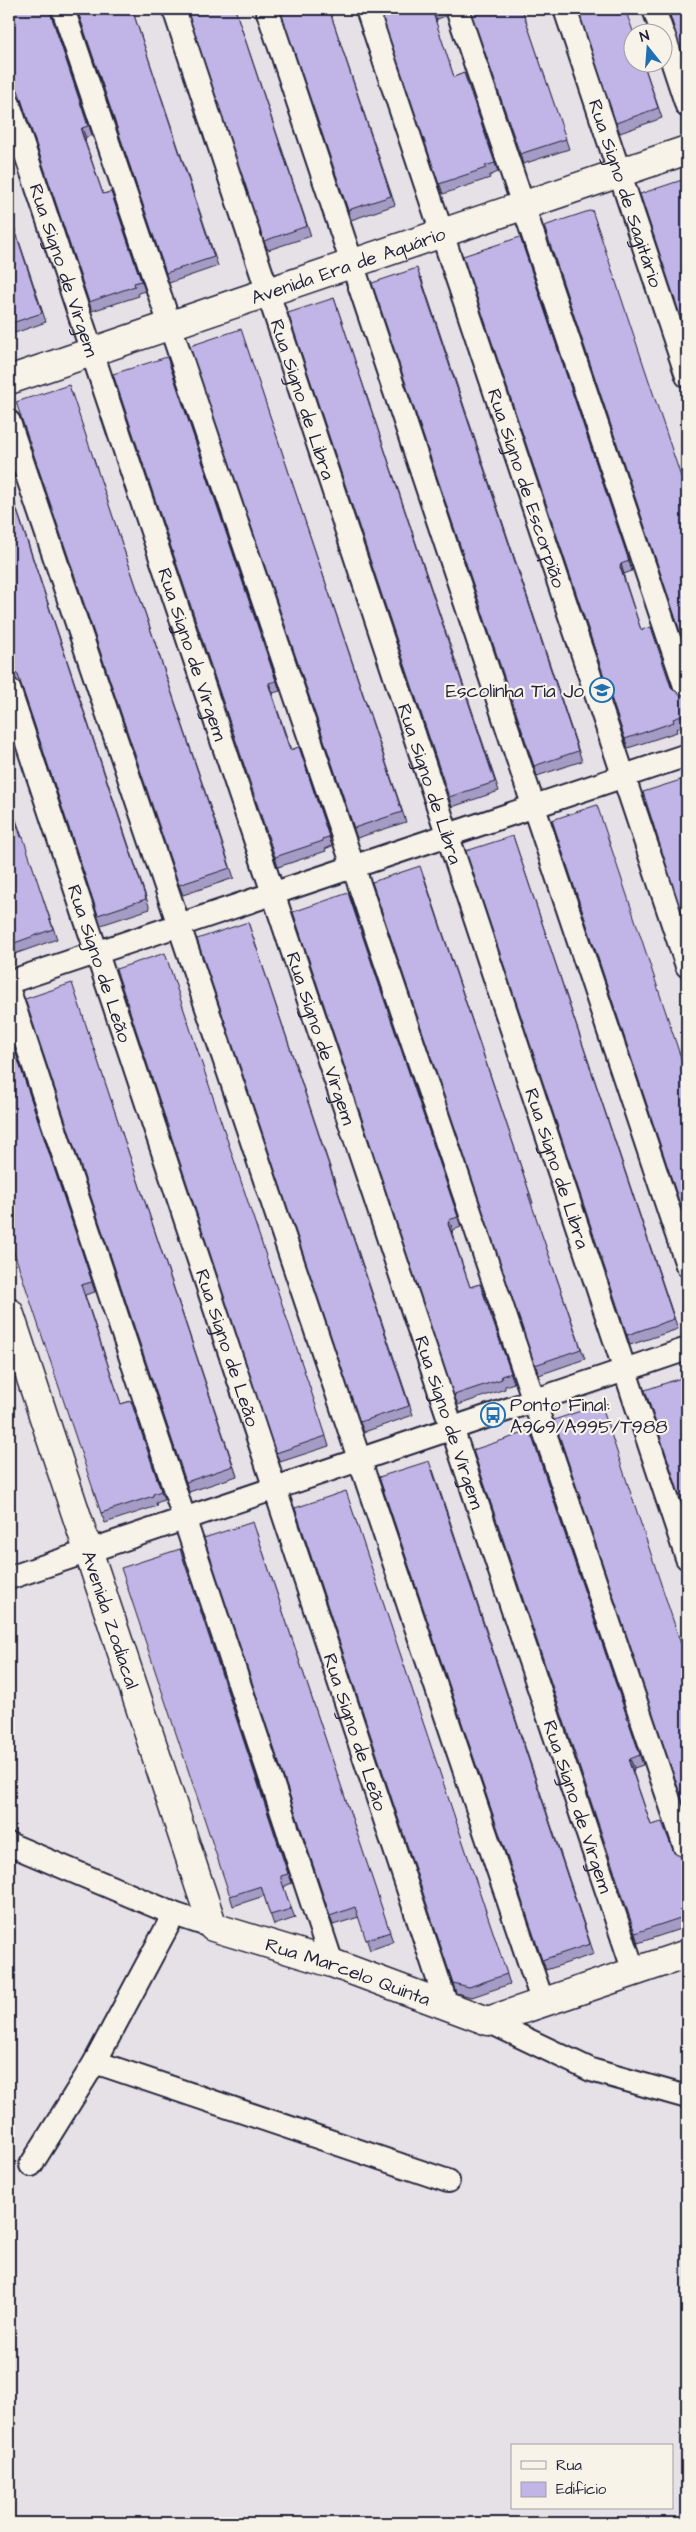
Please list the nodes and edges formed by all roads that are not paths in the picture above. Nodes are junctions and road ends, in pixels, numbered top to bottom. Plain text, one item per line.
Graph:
1 (63, 9) edge
2 (174, 9) edge
3 (268, 9) edge
4 (367, 9) edge
5 (457, 9) edge
6 (565, 9) edge
7 (654, 9) edge
8 (659, 22) edge
9 (674, 67) edge
10 (9, 104) edge
11 (687, 106) edge
12 (687, 150) edge
13 (619, 173) junction
14 (523, 205) junction
15 (442, 233) junction
16 (352, 263) junction
17 (268, 292) junction
18 (170, 325) junction
19 (92, 352) junction
20 (687, 376) edge
21 (9, 380) edge
22 (9, 422) edge
23 (9, 689) edge
24 (687, 692) edge
25 (687, 755) edge
26 (624, 776) junction
27 (534, 806) junction
28 (448, 835) junction
29 (354, 867) junction
30 (273, 894) junction
31 (178, 925) junction
32 (96, 953) junction
33 (687, 966) edge
34 (9, 982) edge
35 (9, 991) edge
36 (687, 1265) edge
37 (9, 1312) edge
38 (687, 1349) edge
39 (625, 1370) junction
40 (534, 1401) junction
41 (452, 1429) junction
42 (359, 1460) junction
43 (275, 1488) junction
44 (184, 1519) junction
45 (88, 1551) junction
46 (687, 1558) edge
47 (9, 1578) edge
48 (9, 1844) edge
49 (687, 1853) edge
50 (174, 1914) junction
51 (213, 1927) junction
52 (687, 1954) edge
53 (332, 1963) junction
54 (634, 1972) junction
55 (542, 2003) junction
56 (447, 2006) junction
57 (488, 2021) junction
58 (95, 2062) junction
59 (687, 2097) edge
60 (31, 2164) dead end
61 (448, 2181) dead end

1 - 18 street
2 - 17 street, Rua Signo de Libra
3 - 16 street
4 - 15 street, Rua Signo de Escorpião
5 - 14 street
6 - 13 street, Rua Signo de Sagitário
7 - 8 street
9 - 11 street
10 - 19 street, Rua Signo de Virgem
12 - 13 street, Avenida Era de Aquário
13 - 14 street, Avenida Era de Aquário
13 - 20 street, Rua Signo de Sagitário
14 - 15 street, Avenida Era de Aquário
14 - 24 street
15 - 16 street, Avenida Era de Aquário
15 - 26 street, Rua Signo de Escorpião
16 - 17 street, Avenida Era de Aquário
16 - 27 street
17 - 18 street, Avenida Era de Aquário
17 - 28 street, Rua Signo de Libra
18 - 19 street, Avenida Era de Aquário
18 - 29 street
19 - 21 street, Avenida Era de Aquário
19 - 30 street, Rua Signo de Virgem
22 - 31 street
23 - 32 street, Rua Signo de Leão
25 - 26 street
26 - 27 street
26 - 33 street, Rua Signo de Escorpião
27 - 28 street
27 - 36 street
28 - 29 street
28 - 39 street, Rua Signo de Libra
29 - 30 street
29 - 40 street
30 - 31 street
30 - 41 street, Rua Signo de Virgem
31 - 32 street
31 - 42 street
32 - 34 street
32 - 43 street, Rua Signo de Leão
35 - 44 street
37 - 45 street, Avenida Zodiacal
38 - 39 street
39 - 40 street
39 - 46 street, Rua Signo de Libra
40 - 41 street
40 - 49 street
41 - 42 street
41 - 54 street, Rua Signo de Virgem
42 - 43 street
42 - 55 street
43 - 44 street
43 - 56 street, Rua Signo de Leão
44 - 45 street
44 - 53 street
45 - 47 street
45 - 51 street, Avenida Zodiacal
48 - 50 street, Rua Marcelo Quinta
50 - 51 street, Rua Marcelo Quinta
50 - 58 street
51 - 53 street, Rua Marcelo Quinta
52 - 54 street
53 - 56 street, Rua Marcelo Quinta
54 - 55 street
55 - 57 street
56 - 57 street, Rua Marcelo Quinta
57 - 59 street, Rua Marcelo Quinta
58 - 60 street
58 - 61 street

